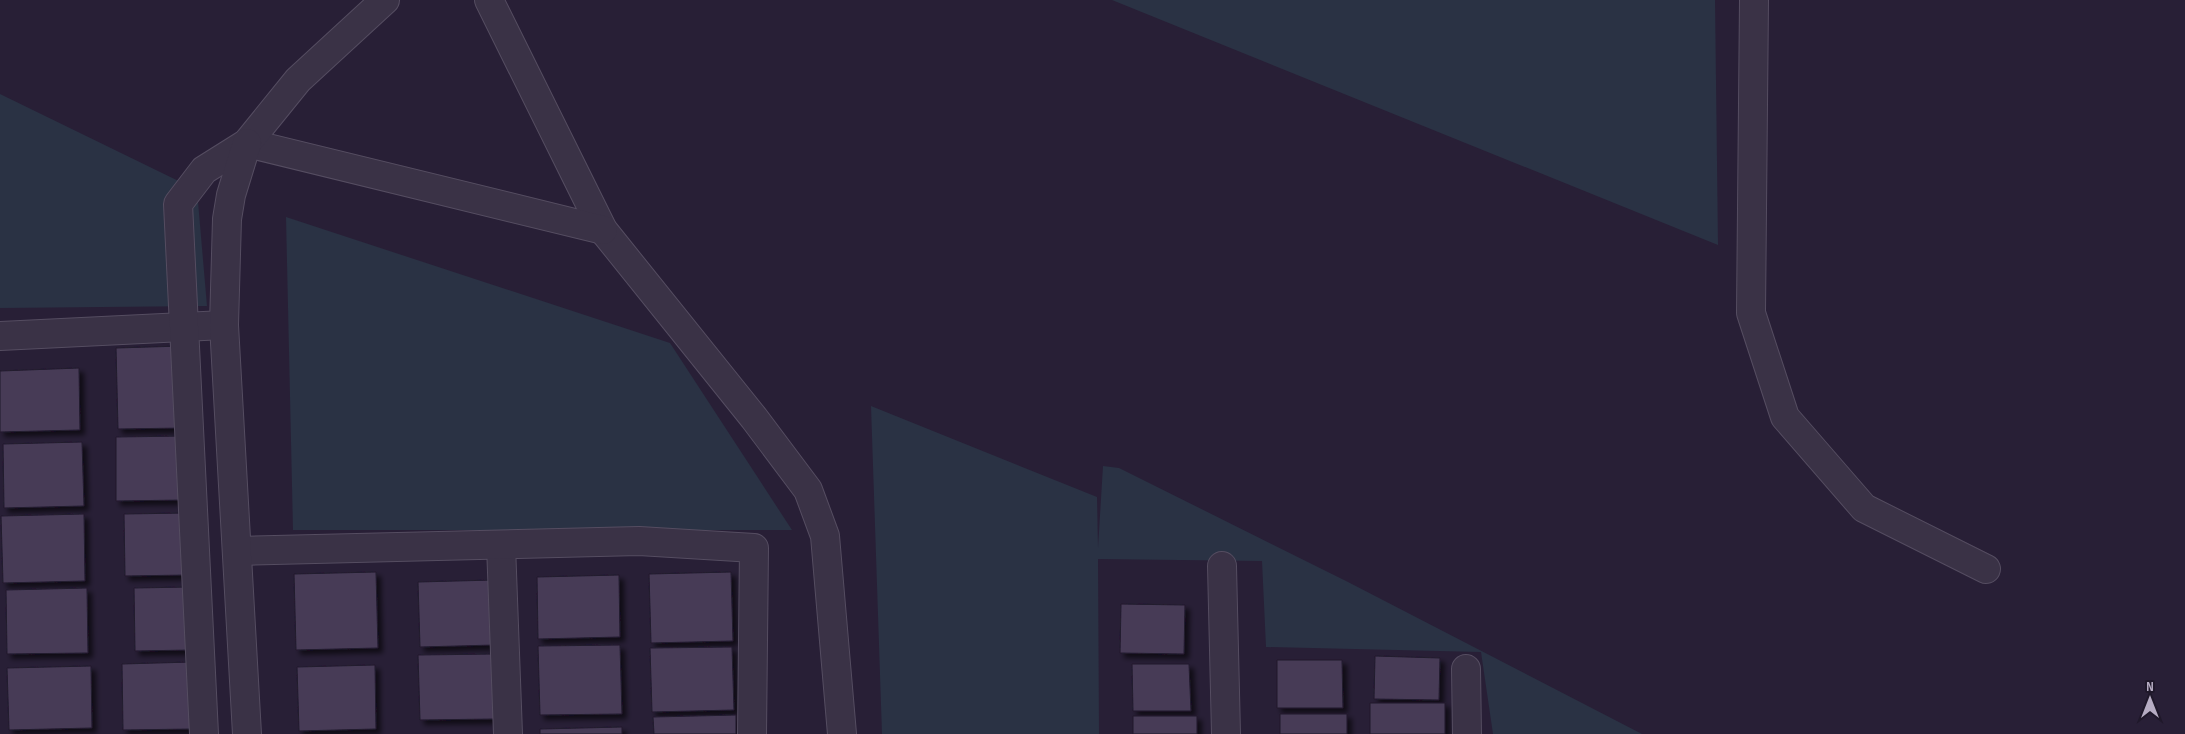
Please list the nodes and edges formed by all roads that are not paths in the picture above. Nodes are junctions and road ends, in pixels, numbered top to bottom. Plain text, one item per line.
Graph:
1 (385, 0) edge
2 (489, 0) edge
3 (1754, 0) edge
4 (247, 143) junction
5 (603, 230) junction
6 (224, 325) junction
7 (184, 327) junction
8 (0, 336) edge
9 (501, 545) junction
10 (238, 551) junction
11 (1222, 566) dead end
12 (1986, 569) dead end
13 (1466, 669) dead end
14 (204, 734) edge
15 (246, 734) edge
16 (508, 734) edge
17 (752, 734) edge
18 (842, 734) edge
19 (1226, 734) edge
20 (1467, 734) edge

1 - 4 street
2 - 5 street
3 - 12 street
4 - 5 street
4 - 6 street
4 - 7 street
5 - 18 street
6 - 7 street
6 - 10 street
7 - 8 street
7 - 14 street
9 - 10 street
9 - 16 street
9 - 17 street
10 - 15 street
11 - 19 street
13 - 20 street

